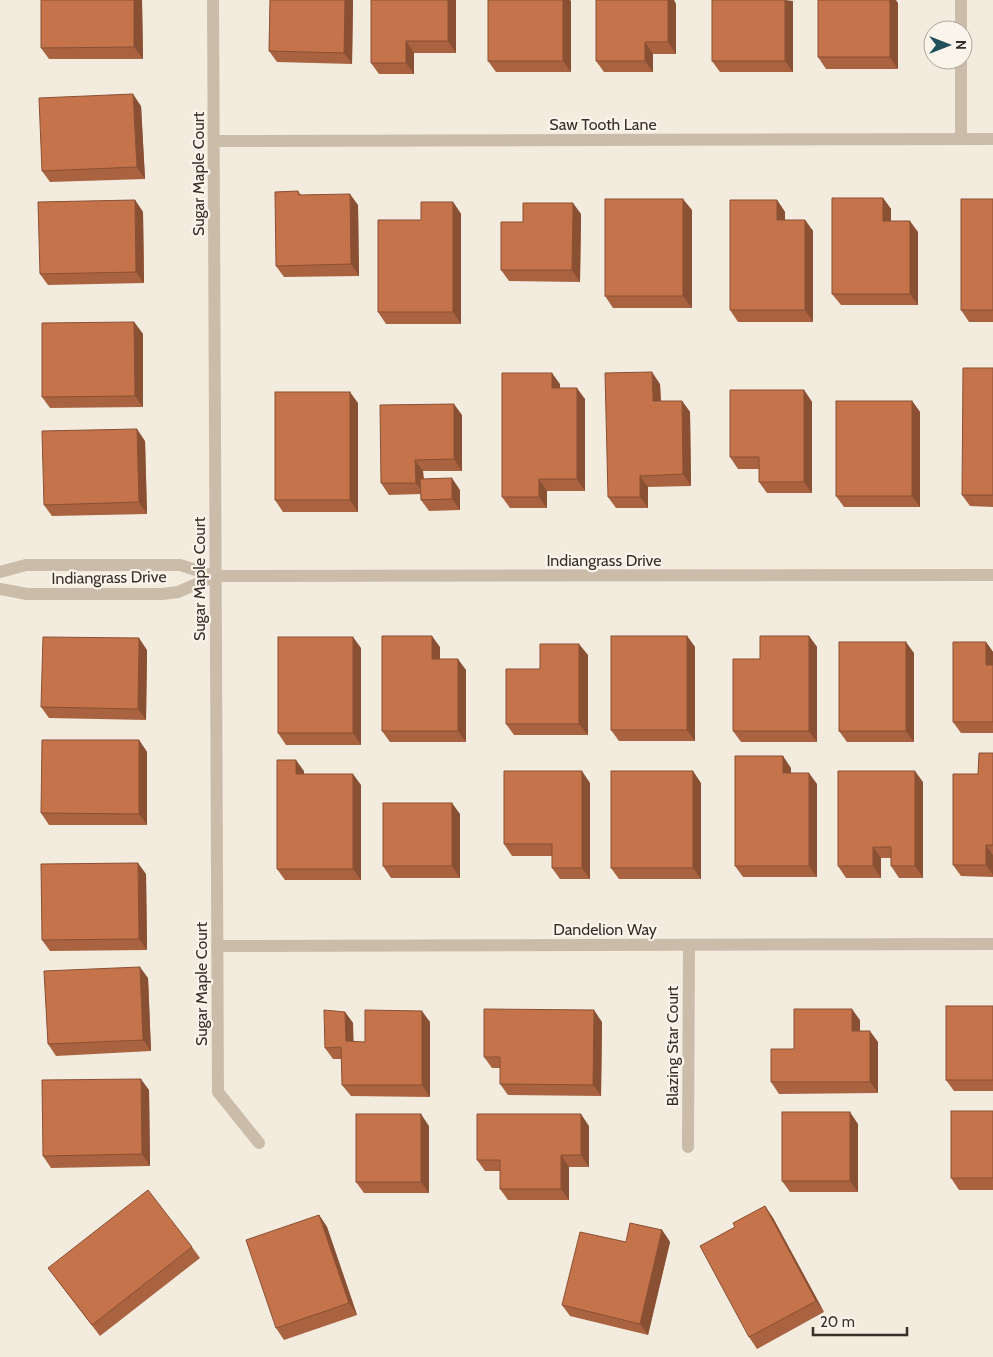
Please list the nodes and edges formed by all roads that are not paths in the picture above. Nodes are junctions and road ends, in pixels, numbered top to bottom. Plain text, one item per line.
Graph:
1 (214, 0) edge
2 (960, 0) edge
3 (960, 20) edge
4 (960, 70) edge
5 (960, 139) junction
6 (993, 139) edge
7 (214, 141) junction
8 (0, 572) edge
9 (993, 575) edge
10 (216, 576) junction
11 (0, 589) edge
12 (993, 944) edge
13 (689, 945) junction
14 (217, 946) junction
15 (259, 1143) dead end
16 (688, 1147) dead end

1 - 7 street, Sugar Maple Court
2 - 3 street
4 - 5 street
5 - 6 street, Saw Tooth Lane
5 - 7 street, Saw Tooth Lane
7 - 10 street, Sugar Maple Court
8 - 10 street, Indiangrass Drive
9 - 10 street, Indiangrass Drive
10 - 11 street, Indiangrass Drive
10 - 14 street, Sugar Maple Court
12 - 13 street, Dandelion Way
13 - 14 street, Dandelion Way
13 - 16 street, Blazing Star Court
14 - 15 street, Sugar Maple Court

